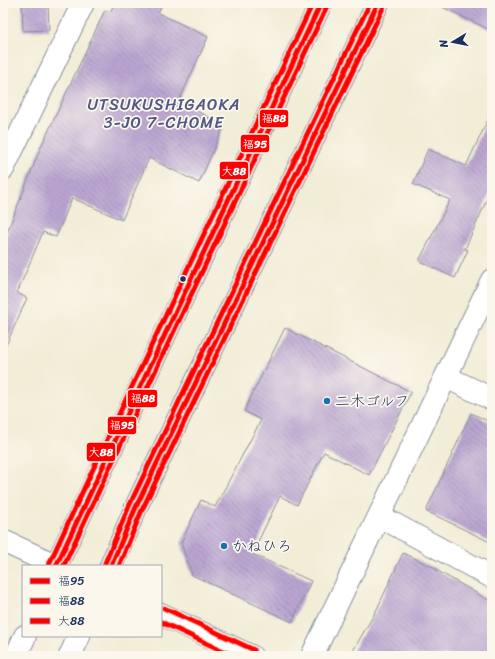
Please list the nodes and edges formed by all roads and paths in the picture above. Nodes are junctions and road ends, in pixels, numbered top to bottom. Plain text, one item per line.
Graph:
1 (83, 3) edge
2 (321, 3) edge
3 (378, 3) edge
4 (12, 131) edge
5 (3, 169) edge
6 (492, 280) edge
7 (446, 377) junction
8 (492, 399) edge
9 (379, 516) junction
10 (3, 541) edge
11 (54, 565) edge
12 (56, 565) edge
13 (111, 565) edge
14 (492, 577) edge
15 (162, 614) edge
16 (25, 637) edge
17 (79, 637) edge
18 (16, 656) edge
19 (70, 656) edge
20 (251, 656) edge
21 (312, 656) edge

1 - 4 main road
2 - 12 main road
3 - 13 main road
4 - 5 main road
6 - 7 main road
7 - 8 main road
7 - 9 main road
9 - 14 main road
9 - 21 main road
10 - 11 main road
15 - 20 main road
16 - 18 main road
17 - 19 main road

